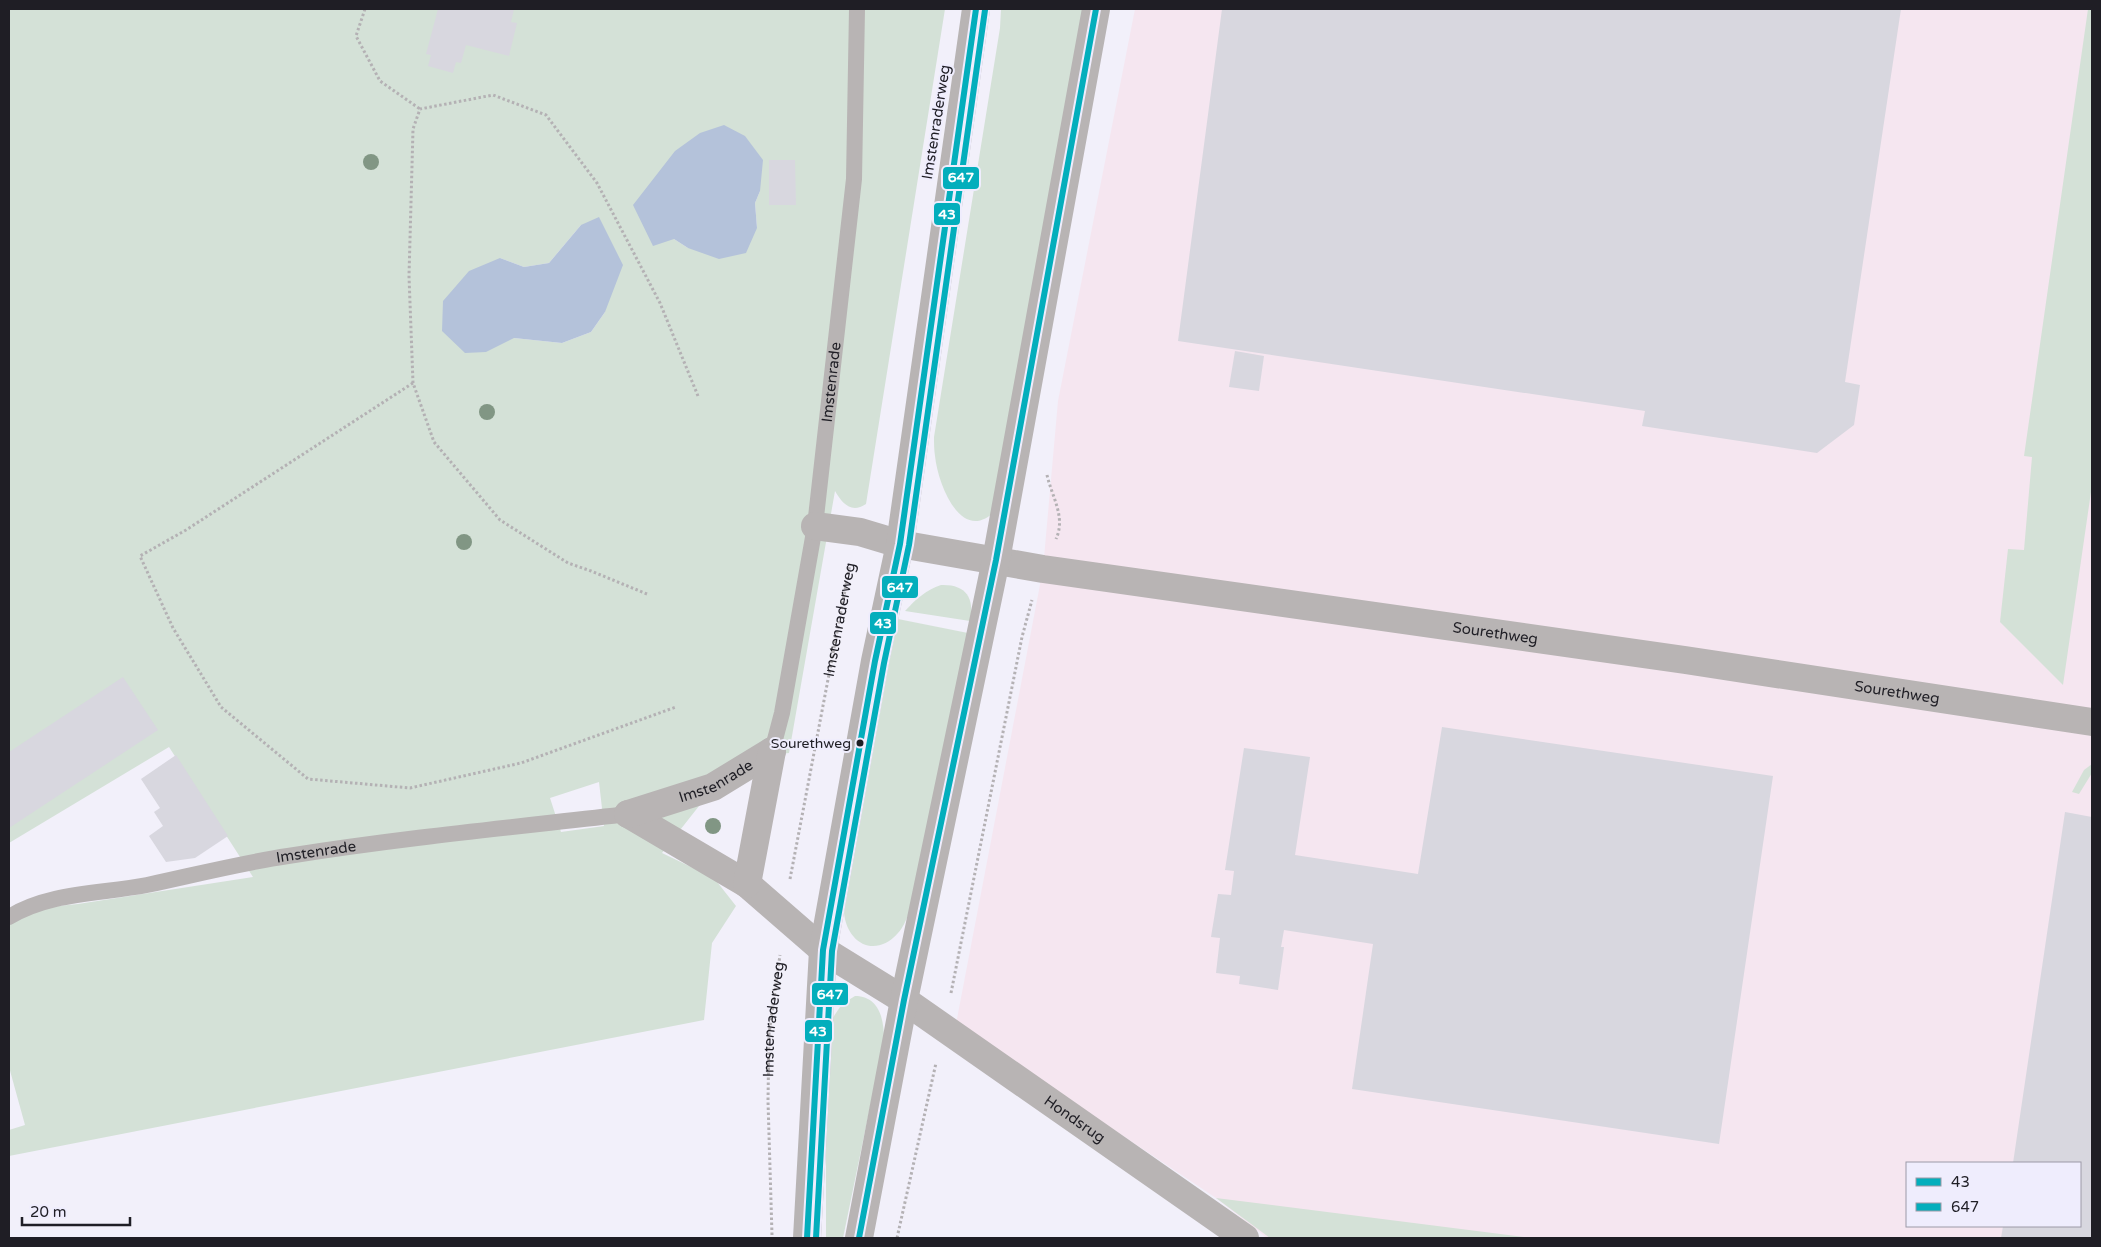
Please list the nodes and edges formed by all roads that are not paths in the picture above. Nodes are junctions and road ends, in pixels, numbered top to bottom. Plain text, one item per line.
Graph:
1 (858, 9) edge
2 (976, 9) edge
3 (1096, 9) edge
4 (815, 526) junction
5 (900, 544) junction
6 (996, 560) junction
7 (2092, 722) edge
8 (772, 751) junction
9 (628, 814) junction
10 (747, 884) junction
11 (9, 917) edge
12 (823, 950) junction
13 (904, 1000) junction
14 (807, 1238) edge
15 (859, 1238) edge
16 (1245, 1238) edge

1 - 4 lane, Imstenrade
2 - 5 street, Imstenraderweg
3 - 6 street
4 - 5 street, Sourethweg
4 - 8 lane, Imstenrade
5 - 6 street, Sourethweg
5 - 12 street, Imstenraderweg
6 - 7 street, Sourethweg
6 - 13 street
8 - 9 street, Imstenrade
8 - 10 street, Imstenrade
9 - 10 street
9 - 11 lane, Imstenrade
10 - 12 street
12 - 13 street, Hondsrug
12 - 14 street, Imstenraderweg
13 - 15 street
13 - 16 street, Hondsrug

